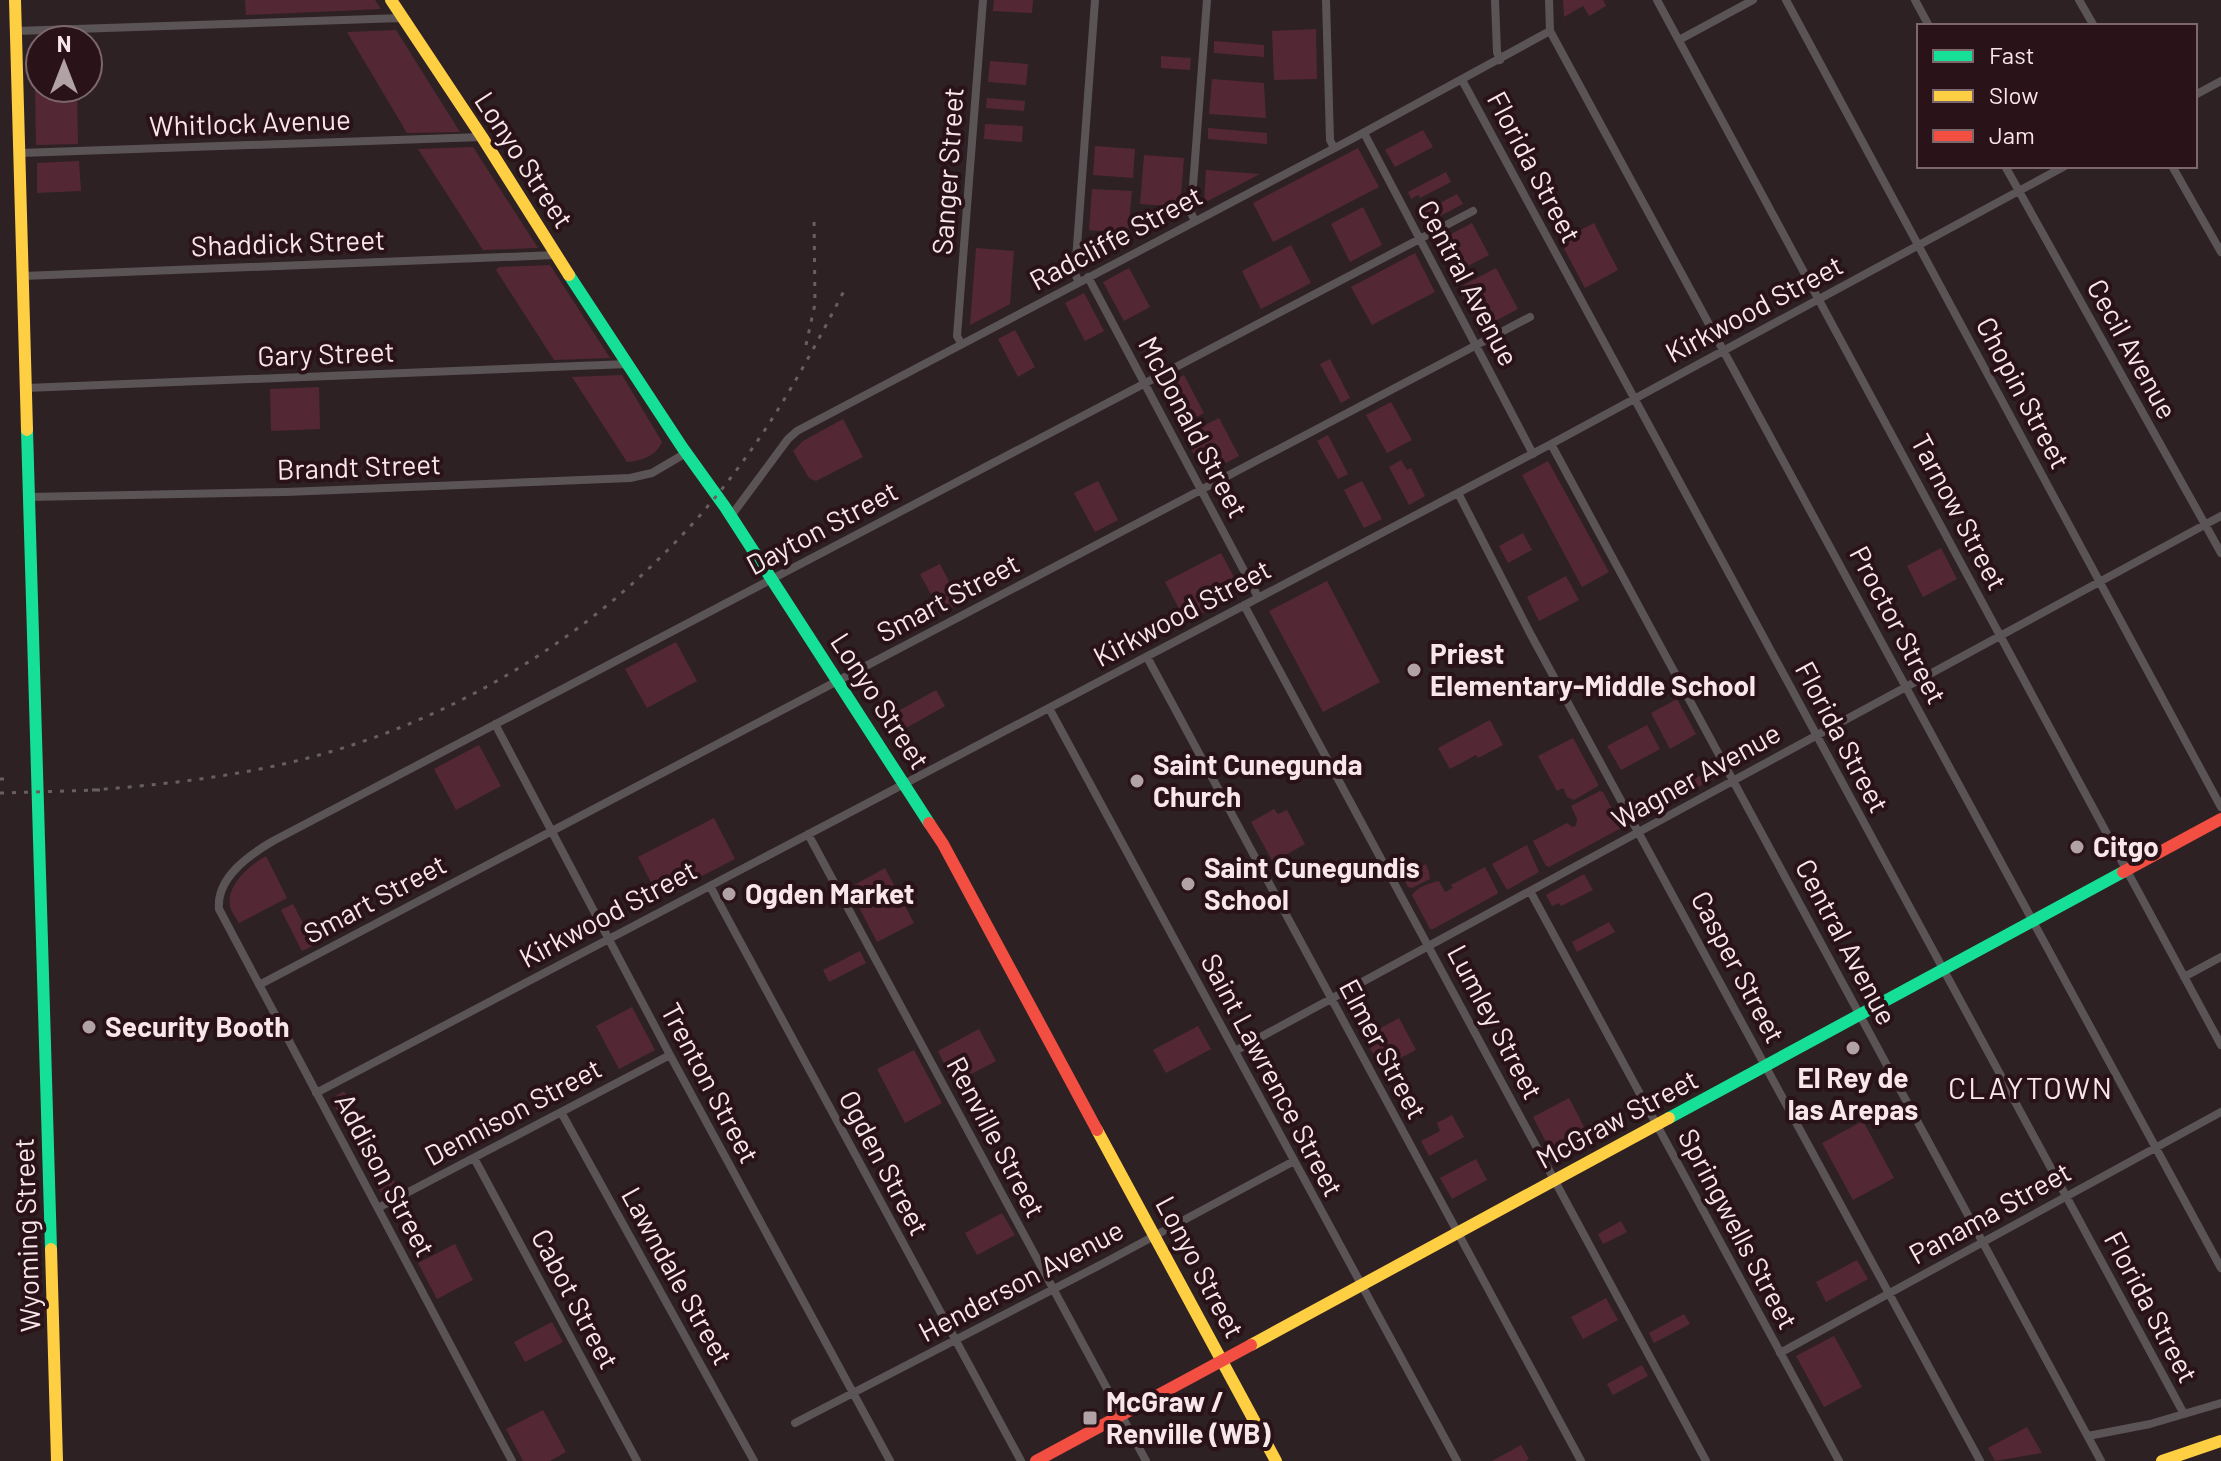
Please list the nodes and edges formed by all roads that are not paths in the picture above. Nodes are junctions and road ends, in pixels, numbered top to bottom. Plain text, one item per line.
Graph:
1 (15, 0) edge
2 (391, 0) edge
3 (983, 0) edge
4 (1095, 0) edge
5 (1207, 0) edge
6 (1326, 0) edge
7 (1495, 0) edge
8 (1549, 0) edge
9 (1657, 0) edge
10 (1753, 0) edge
11 (1786, 0) edge
12 (1915, 0) edge
13 (2079, 0) edge
14 (402, 18) junction
15 (1928, 24) edge
16 (2093, 24) edge
17 (16, 31) junction
18 (1550, 31) junction
19 (1679, 40) junction
20 (1500, 60) junction
21 (1462, 80) junction
22 (2221, 81) edge
23 (2197, 94) edge
24 (1364, 133) junction
25 (482, 137) junction
26 (1334, 148) junction
27 (20, 153) junction
28 (2006, 168) edge
29 (2061, 168) edge
30 (2173, 168) edge
31 (2018, 191) junction
32 (1473, 211) dead end
33 (1195, 221) junction
34 (1420, 238) junction
35 (1918, 246) junction
36 (2221, 252) edge
37 (556, 255) junction
38 (23, 276) junction
39 (1088, 277) junction
40 (1079, 282) junction
41 (1819, 300) junction
42 (1530, 317) dead end
43 (961, 343) junction
44 (1476, 345) junction
45 (1724, 351) junction
46 (628, 364) junction
47 (1144, 383) junction
48 (26, 388) junction
49 (1635, 399) junction
50 (1551, 444) junction
51 (686, 453) junction
52 (1533, 454) junction
53 (1201, 490) junction
54 (1458, 493) junction
55 (29, 497) junction
56 (731, 516) junction
57 (2221, 516) edge
58 (2205, 525) junction
59 (2221, 553) edge
60 (771, 579) junction
61 (2100, 582) junction
62 (1258, 597) junction
63 (1244, 605) junction
64 (2001, 636) junction
65 (1147, 657) junction
66 (837, 680) junction
67 (1906, 687) junction
68 (1049, 708) junction
69 (495, 724) junction
70 (1817, 735) junction
71 (1734, 780) junction
72 (905, 783) junction
73 (2221, 807) edge
74 (2221, 819) edge
75 (552, 831) junction
76 (1639, 831) junction
77 (808, 834) junction
78 (2126, 870) junction
79 (710, 886) junction
80 (1530, 891) junction
81 (219, 909) joint
82 (2033, 921) junction
83 (609, 939) junction
84 (1429, 946) junction
85 (2221, 957) edge
86 (1943, 969) junction
87 (2184, 977) junction
88 (259, 985) junction
89 (1331, 999) junction
90 (1861, 1015) junction
91 (2221, 1045) edge
92 (1235, 1051) junction
93 (670, 1055) junction
94 (1766, 1065) junction
95 (316, 1093) junction
96 (561, 1112) junction
97 (2221, 1112) edge
98 (1656, 1125) junction
99 (2156, 1148) junction
100 (474, 1158) junction
101 (1294, 1161) junction
102 (1555, 1180) junction
103 (2067, 1197) junction
104 (378, 1208) junction
105 (1457, 1233) junction
106 (1155, 1236) junction
107 (1984, 1242) junction
108 (2221, 1268) edge
109 (1361, 1285) junction
110 (1053, 1289) junction
111 (1890, 1293) junction
112 (955, 1340) junction
113 (1780, 1353) junction
114 (1222, 1360) junction
115 (853, 1393) junction
116 (2221, 1403) edge
117 (2184, 1414) junction
118 (1121, 1415) junction
119 (795, 1423) dead end
120 (2090, 1440) junction
121 (2221, 1441) edge
122 (57, 1461) edge
123 (512, 1461) edge
124 (637, 1461) edge
125 (754, 1461) edge
126 (890, 1461) edge
127 (1021, 1461) edge
128 (1036, 1461) edge
129 (1146, 1461) edge
130 (1276, 1461) edge
131 (1457, 1461) edge
132 (1581, 1461) edge
133 (1706, 1461) edge
134 (1839, 1461) edge
135 (1980, 1461) edge
136 (2101, 1461) edge
137 (2162, 1461) edge

1 - 17 main road, Wyoming Street
2 - 14 main road, Lonyo Street
3 - 43 street, Sanger Street
4 - 40 street
5 - 33 street
6 - 26 street
7 - 20 street, Florida Street
8 - 18 street, Proctor Street
9 - 19 street, Tarnow Street
10 - 19 street
11 - 35 street, Chopin Street
12 - 15 street
13 - 16 street
14 - 17 street
14 - 25 main road, Lonyo Street
17 - 27 main road, Wyoming Street
18 - 20 street, Radcliffe Street
18 - 45 street, Proctor Street
19 - 41 street, Tarnow Street
20 - 21 street, Radcliffe Street
21 - 24 street, Radcliffe Street
21 - 49 street, Florida Street
22 - 23 street
24 - 26 street, Radcliffe Street
24 - 34 street, Central Avenue
25 - 27 street, Whitlock Avenue
25 - 37 main road, Lonyo Street
26 - 33 street, Radcliffe Street
27 - 38 main road, Wyoming Street
28 - 31 street, Cecil Avenue
29 - 31 street, Kirkwood Street
30 - 36 street
31 - 35 street, Kirkwood Street
31 - 58 street, Cecil Avenue
32 - 34 street, Dayton Street
33 - 39 street, Radcliffe Street
34 - 44 street, Central Avenue
34 - 47 street, Dayton Street
35 - 41 street, Kirkwood Street
35 - 61 street, Chopin Street
37 - 38 street, Shaddick Street
37 - 46 main road, Lonyo Street
38 - 48 main road, Wyoming Street
39 - 40 street, Radcliffe Street
39 - 47 street, McDonald Street
40 - 43 street, Radcliffe Street
41 - 45 street, Kirkwood Street
41 - 64 street, Tarnow Street
42 - 44 street, Smart Street
43 - 56 street, Radcliffe Street
44 - 52 street, Central Avenue
44 - 53 street, Smart Street
45 - 49 street, Kirkwood Street
45 - 67 street, Proctor Street
46 - 48 street, Gary Street
46 - 51 main road, Lonyo Street
47 - 53 street, McDonald Street
47 - 60 street, Dayton Street
48 - 55 main road, Wyoming Street
49 - 50 street, Kirkwood Street
49 - 70 street, Florida Street
50 - 52 street, Kirkwood Street
50 - 71 street, Central Avenue
51 - 55 street, Brandt Street
51 - 56 main road, Lonyo Street
52 - 54 street, Kirkwood Street
53 - 62 street, McDonald Street
53 - 66 street, Smart Street
54 - 62 street, Kirkwood Street
54 - 76 street, Casper Street
55 - 122 main road, Wyoming Street
56 - 60 main road, Lonyo Street
57 - 58 street, Wagner Avenue
58 - 59 street, Cecil Avenue
58 - 61 street, Wagner Avenue
60 - 66 main road, Lonyo Street
60 - 69 street, Dayton Street
61 - 64 street, Wagner Avenue
61 - 73 street, Chopin Street
62 - 63 street, Kirkwood Street
63 - 65 street, Kirkwood Street
63 - 84 street, Lumley Street
64 - 67 street, Wagner Avenue
64 - 78 street, Tarnow Street
65 - 68 street, Kirkwood Street
65 - 89 street, Elmer Street
66 - 72 main road, Lonyo Street
66 - 75 street, Smart Street
67 - 70 street, Wagner Avenue
67 - 82 street, Proctor Street
68 - 72 street, Kirkwood Street
68 - 92 street, Saint Lawrence Street
69 - 75 street, Trenton Street
69 - 81 street, Dayton Street
70 - 71 street, Wagner Avenue
70 - 86 street, Florida Street
71 - 76 street, Wagner Avenue
71 - 90 street, Central Avenue
72 - 77 street, Kirkwood Street
72 - 106 main road, Lonyo Street
74 - 78 main road, McGraw Street
75 - 83 street, Trenton Street
75 - 88 street, Smart Street
76 - 80 street, Wagner Avenue
76 - 94 street, Casper Street
77 - 79 street, Kirkwood Street
77 - 110 street, Renville Street
78 - 82 main road, McGraw Street
78 - 87 street, Tarnow Street
79 - 83 street, Kirkwood Street
79 - 112 street, Ogden Street
80 - 84 street, Wagner Avenue
80 - 98 street, Springwells Street
81 - 88 street, Addison Street
82 - 86 main road, McGraw Street
82 - 99 street, Proctor Street
83 - 93 street, Trenton Street
83 - 95 street, Kirkwood Street
84 - 89 street, Wagner Avenue
84 - 102 street, Lumley Street
85 - 87 street
86 - 90 main road, McGraw Street
86 - 103 street, Florida Street
87 - 91 street, Tarnow Street
88 - 95 street, Addison Street
89 - 92 street, Wagner Avenue
89 - 105 street, Elmer Street
90 - 94 main road, McGraw Street
90 - 107 street, Central Avenue
92 - 101 street, Saint Lawrence Street
93 - 96 street, Dennison Street
93 - 115 street, Trenton Street
94 - 98 main road, McGraw Street
94 - 111 street, Casper Street
95 - 104 street, Addison Street
96 - 100 street, Dennison Street
96 - 125 street, Lawndale Street
97 - 99 street, Panama Street
98 - 102 main road, McGraw Street
98 - 113 street, Springwells Street
99 - 103 street, Panama Street
99 - 108 street, Proctor Street
100 - 104 street, Dennison Street
100 - 124 street, Cabot Street
101 - 106 street, Henderson Avenue
101 - 109 street, Saint Lawrence Street
102 - 105 main road, McGraw Street
102 - 133 street, Lumley Street
103 - 107 street, Panama Street
103 - 117 street, Florida Street
104 - 123 street, Addison Street
105 - 109 main road, McGraw Street
105 - 132 street, Elmer Street
106 - 110 street, Henderson Avenue
106 - 114 main road, Lonyo Street
107 - 111 street, Panama Street
107 - 120 street, Central Avenue
109 - 114 main road, McGraw Street
109 - 131 street, Saint Lawrence Street
110 - 112 street, Henderson Avenue
110 - 118 street, Renville Street
111 - 113 street, Panama Street
111 - 135 street, Casper Street
112 - 115 street, Henderson Avenue
112 - 127 street, Ogden Street
113 - 134 street, Springwells Street
114 - 118 main road, McGraw Street
114 - 130 main road, Lonyo Street
115 - 119 street, Henderson Avenue
115 - 126 street, Trenton Street
116 - 117 street
117 - 120 street
118 - 128 main road, McGraw Street
118 - 129 street, Renville Street
120 - 136 street, Central Avenue
121 - 137 main road

